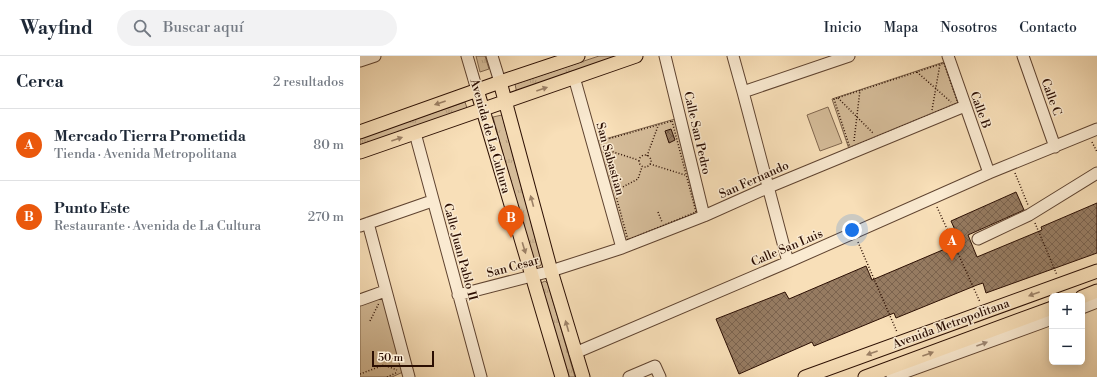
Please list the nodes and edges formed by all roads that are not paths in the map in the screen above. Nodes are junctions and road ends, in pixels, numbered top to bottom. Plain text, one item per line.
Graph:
1 (375, 56) edge
2 (467, 56) edge
3 (492, 56) edge
4 (636, 56) edge
5 (665, 56) edge
6 (733, 56) edge
7 (849, 56) edge
8 (1023, 56) edge
9 (571, 57) edge
10 (946, 59) edge
11 (360, 61) edge
12 (574, 77) junction
13 (500, 82) junction
14 (476, 90) junction
15 (744, 92) junction
16 (505, 101) junction
17 (959, 105) junction
18 (482, 109) junction
19 (1093, 131) edge
20 (360, 132) edge
21 (415, 133) junction
22 (1055, 146) junction
23 (360, 152) edge
24 (989, 173) junction
25 (1097, 173) edge
26 (768, 187) junction
27 (432, 201) junction
28 (704, 216) junction
29 (364, 225) edge
30 (978, 239) dead end
31 (622, 248) junction
32 (788, 262) junction
33 (551, 271) junction
34 (1097, 271) edge
35 (532, 276) junction
36 (1097, 291) edge
37 (383, 295) junction
38 (458, 295) junction
39 (1085, 296) edge
40 (360, 300) edge
41 (1097, 302) edge
42 (1085, 307) edge
43 (1049, 309) edge
44 (1049, 320) edge
45 (575, 353) junction
46 (405, 375) edge
47 (481, 377) edge
48 (562, 377) edge
49 (583, 377) edge
50 (629, 377) edge
51 (660, 377) edge
52 (805, 377) edge
53 (865, 377) edge
54 (892, 377) edge

1 - 11 street
2 - 14 street, Avenida de La Cultura
3 - 13 street, Avenida de La Cultura
4 - 12 main road
5 - 28 street, Calle San Pedro
6 - 15 street
7 - 15 street
8 - 22 street, Calle C
9 - 13 main road
10 - 17 street, Calle B
16 -> 12 main road
12 - 31 street, San Sabastian
13 - 14 main road
13 - 16 main road, Avenida de La Cultura
14 - 18 main road, Avenida de La Cultura
14 -> 20 main road
15 - 26 street
16 - 18 main road
33 -> 16 main road, Avenida de La Cultura
17 - 24 street, Calle B
17 - 26 street, San Fernando
18 - 21 main road
18 -> 35 main road, Avenida de La Cultura
19 - 22 street, Calle San Luis
23 -> 21 main road
21 - 27 street, Calle Juan Pablo II
22 - 24 street, Calle San Luis
24 - 32 street, Calle San Luis
25 - 30 street
26 - 28 street, San Fernando
26 - 32 street
27 - 29 street
27 - 38 street, Calle Juan Pablo II
28 - 31 street, San Fernando
29 - 37 street
31 - 33 street, San Fernando
32 - 45 street, Calle San Luis
33 - 35 street, San Cesar
45 -> 33 main road, Avenida de La Cultura
34 -> 52 main road, Avenida Metropolitana
35 - 38 street, San Cesar
35 - 48 main road, Avenida de La Cultura
36 - 39 main road
37 - 40 street
37 - 46 street
38 - 47 street, Calle Juan Pablo II
41 - 42 street
53 -> 43 main road, Avenida Metropolitana
54 -> 44 street
45 - 49 main road, Avenida de La Cultura
50 - 51 street

